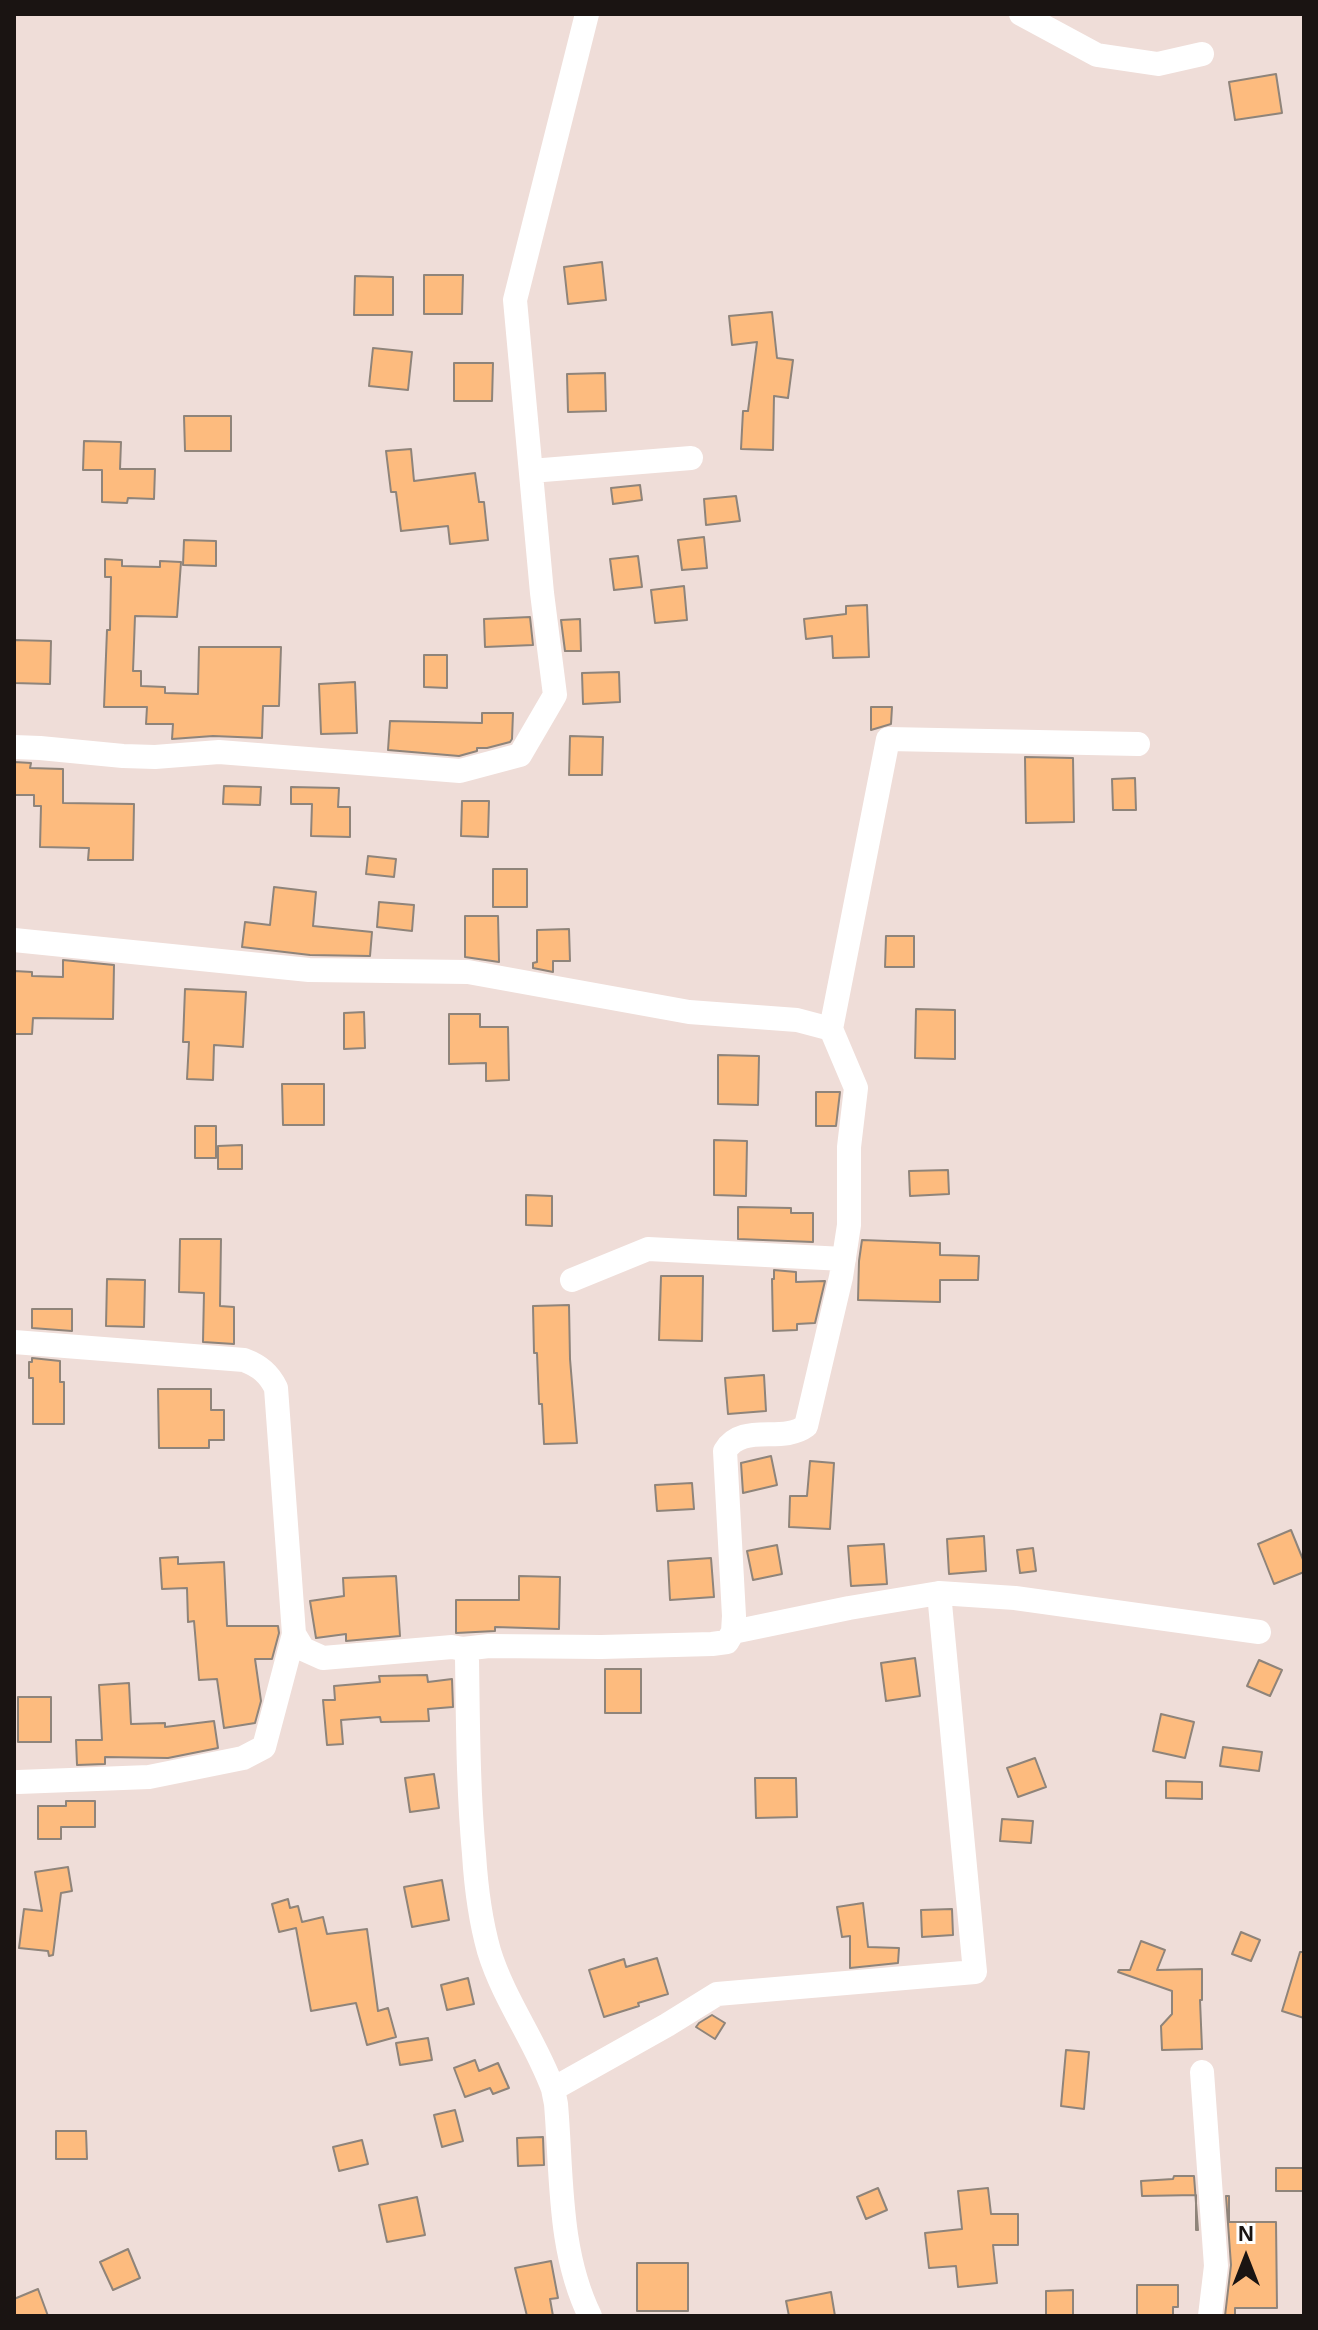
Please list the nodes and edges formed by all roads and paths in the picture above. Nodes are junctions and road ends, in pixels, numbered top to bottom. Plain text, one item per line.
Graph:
1 (587, 14) edge
2 (1021, 14) edge
3 (1202, 54) dead end
4 (691, 458) dead end
5 (531, 471) junction
6 (1138, 744) dead end
7 (14, 747) edge
8 (14, 940) edge
9 (831, 1029) junction
10 (844, 1259) junction
11 (572, 1280) dead end
12 (14, 1342) edge
13 (939, 1593) junction
14 (733, 1632) junction
15 (1259, 1632) dead end
16 (294, 1634) junction
17 (463, 1649) junction
18 (15, 1786) edge
19 (1202, 2072) dead end
20 (553, 2089) junction
21 (590, 2316) edge
22 (1210, 2316) edge

1 - 5 street
2 - 3 street
4 - 5 street
5 - 7 street
6 - 9 street
8 - 9 street
9 - 10 street
10 - 11 street
10 - 14 street
12 - 16 street
13 - 14 street
13 - 15 street
13 - 20 street
14 - 17 street
16 - 17 street
16 - 18 street
17 - 20 street
19 - 22 street
20 - 21 street

